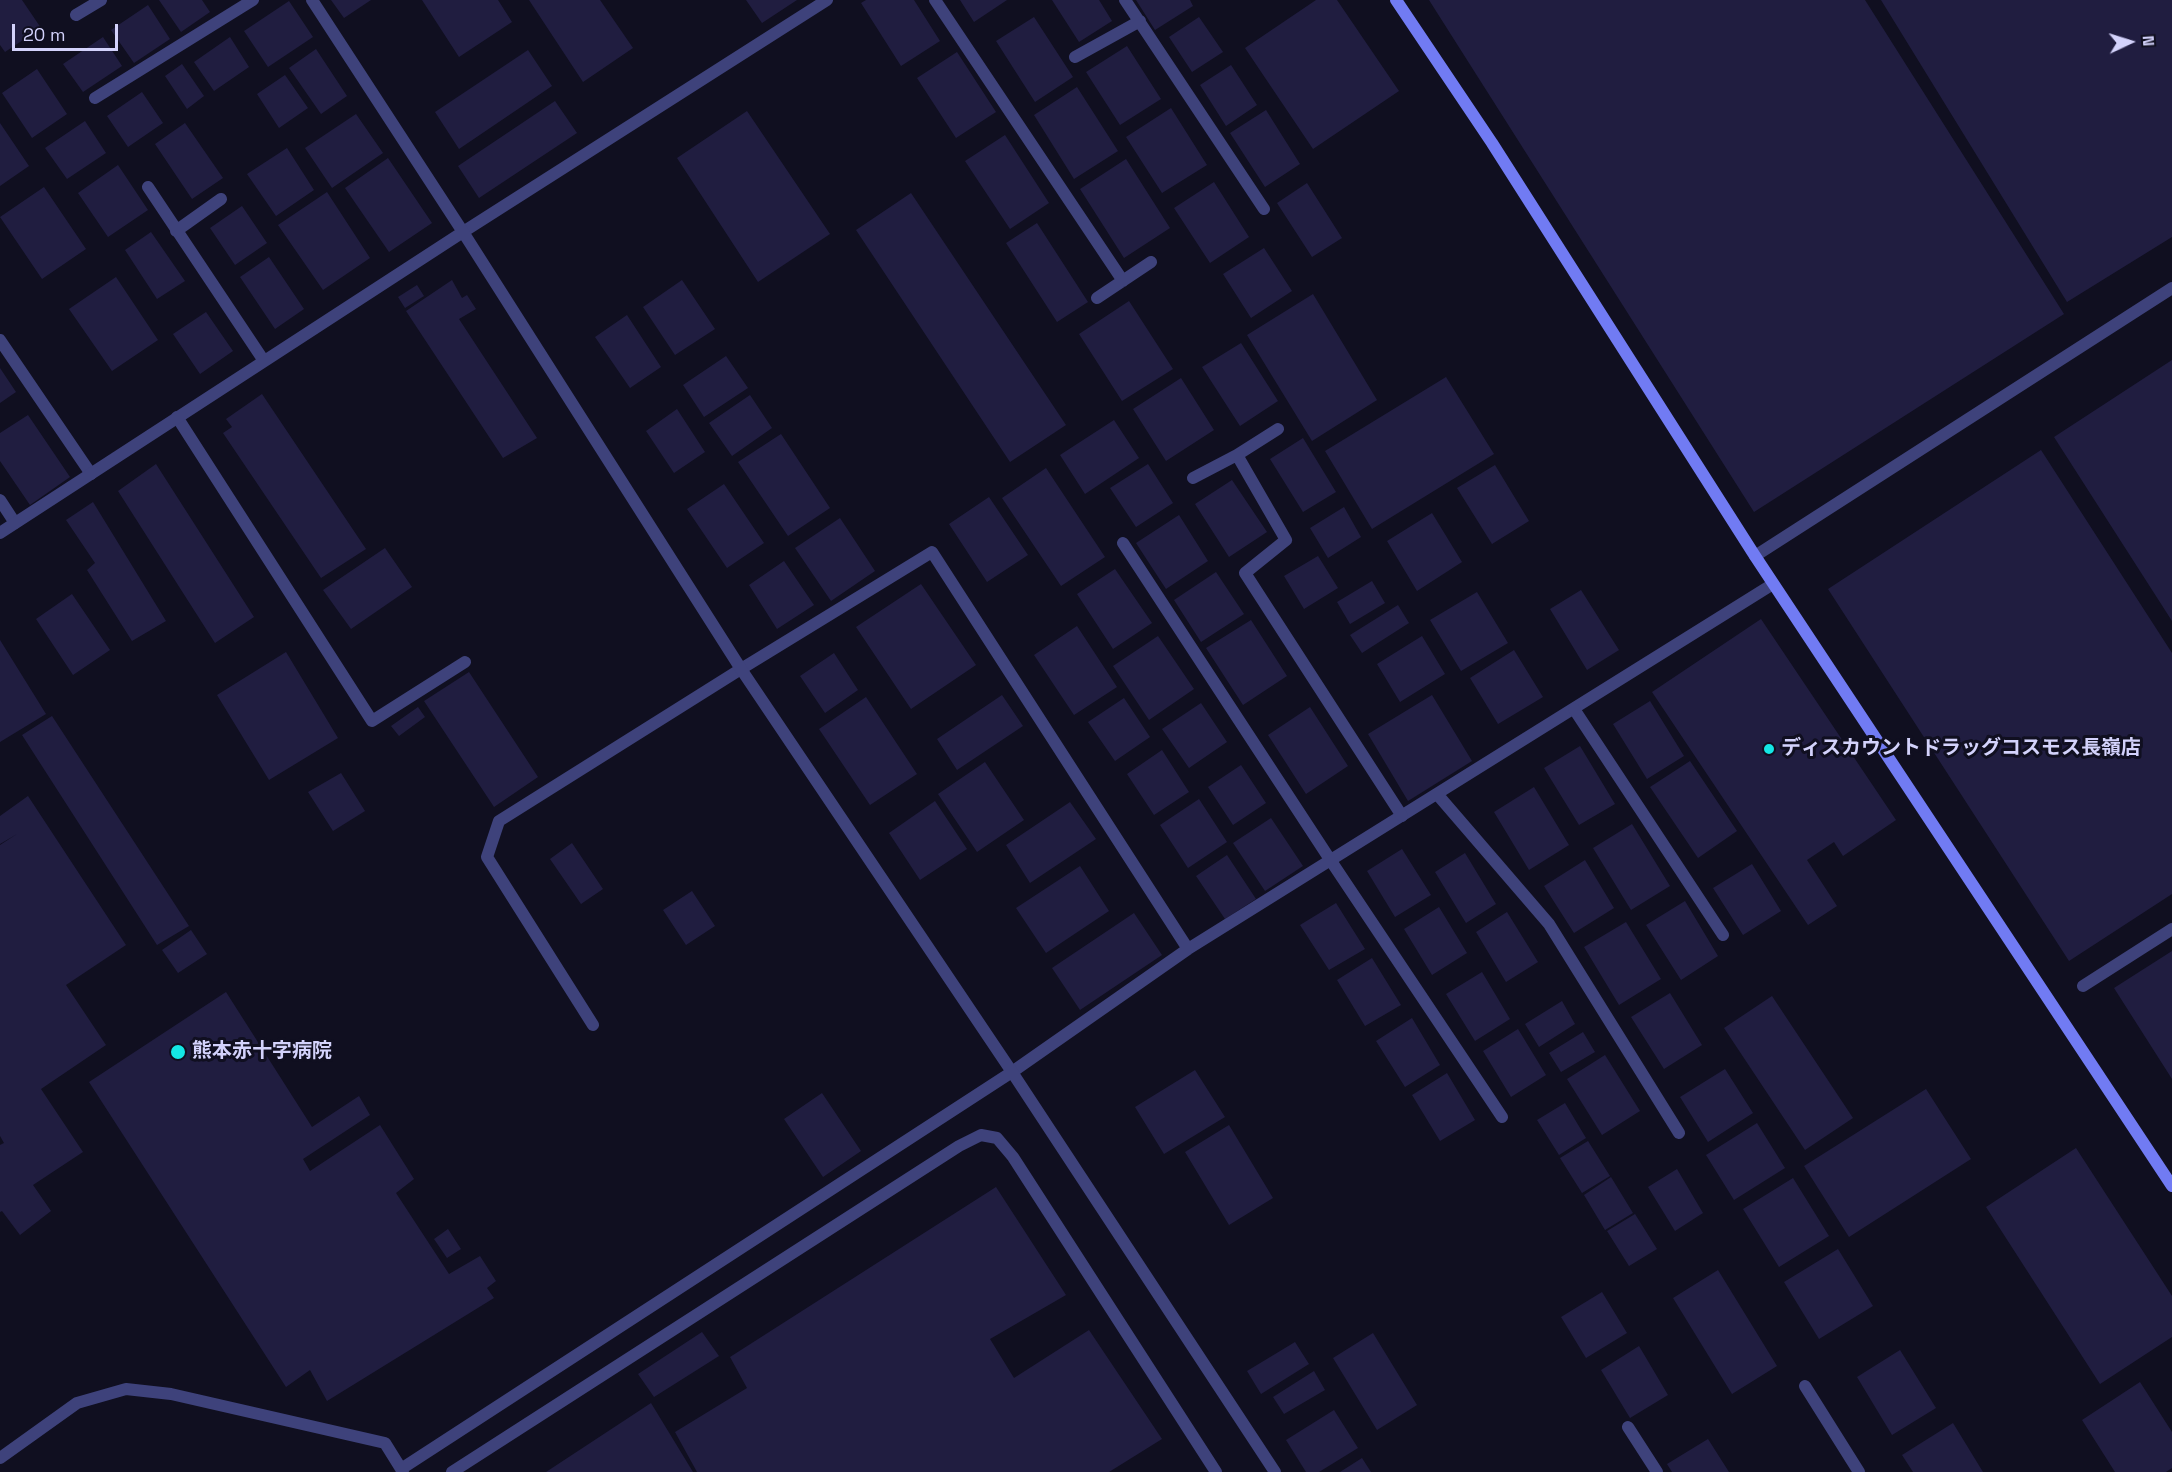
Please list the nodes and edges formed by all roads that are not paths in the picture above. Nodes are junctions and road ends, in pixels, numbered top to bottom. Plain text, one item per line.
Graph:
1 (101, 0) edge
2 (253, 0) edge
3 (312, 0) edge
4 (827, 0) edge
5 (936, 0) edge
6 (1125, 0) edge
7 (1396, 0) edge
8 (76, 15) dead end
9 (1140, 21) junction
10 (1076, 57) dead end
11 (95, 98) dead end
12 (148, 187) dead end
13 (221, 199) dead end
14 (1264, 209) dead end
15 (176, 231) junction
16 (463, 232) junction
17 (1151, 262) dead end
18 (1123, 281) junction
19 (2172, 288) edge
20 (1097, 298) dead end
21 (0, 340) edge
22 (264, 361) junction
23 (177, 417) junction
24 (1278, 429) dead end
25 (1237, 455) junction
26 (91, 474) junction
27 (1193, 478) dead end
28 (0, 500) edge
29 (15, 523) junction
30 (0, 533) edge
31 (1123, 543) dead end
32 (1755, 556) junction
33 (1773, 584) junction
34 (465, 662) dead end
35 (741, 669) junction
36 (1574, 709) junction
37 (1437, 794) junction
38 (1402, 816) junction
39 (1330, 861) junction
40 (2172, 928) edge
41 (1723, 935) dead end
42 (1188, 949) junction
43 (2083, 986) dead end
44 (593, 1025) dead end
45 (1012, 1071) junction
46 (1502, 1117) dead end
47 (1679, 1133) dead end
48 (2172, 1186) edge
49 (1805, 1386) dead end
50 (1628, 1427) dead end
51 (0, 1458) edge
52 (402, 1471) edge
53 (452, 1472) edge
54 (1216, 1472) edge
55 (1275, 1472) edge
56 (1657, 1472) edge
57 (1859, 1472) edge

1 - 8 street
2 - 11 street
3 - 16 street
4 - 16 street
5 - 18 street
6 - 9 street
7 - 32 street
9 - 10 street
9 - 14 street
12 - 15 street
13 - 15 street
15 - 22 street
16 - 22 street
16 - 35 street
17 - 18 street
18 - 20 street
19 - 32 street
21 - 26 street
22 - 23 street
23 - 26 street
23 - 34 street
24 - 25 street
25 - 27 street
25 - 38 street
26 - 29 street
28 - 29 street
29 - 30 street
31 - 39 street
32 - 33 street
33 - 36 street
33 - 48 street
35 - 42 street
35 - 44 street
35 - 45 street
36 - 37 street
36 - 41 street
37 - 38 street
37 - 47 street
38 - 39 street
39 - 42 street
39 - 46 street
40 - 43 street
42 - 45 street
45 - 52 street
45 - 55 street
49 - 57 street
50 - 56 street
51 - 52 street
53 - 54 street

